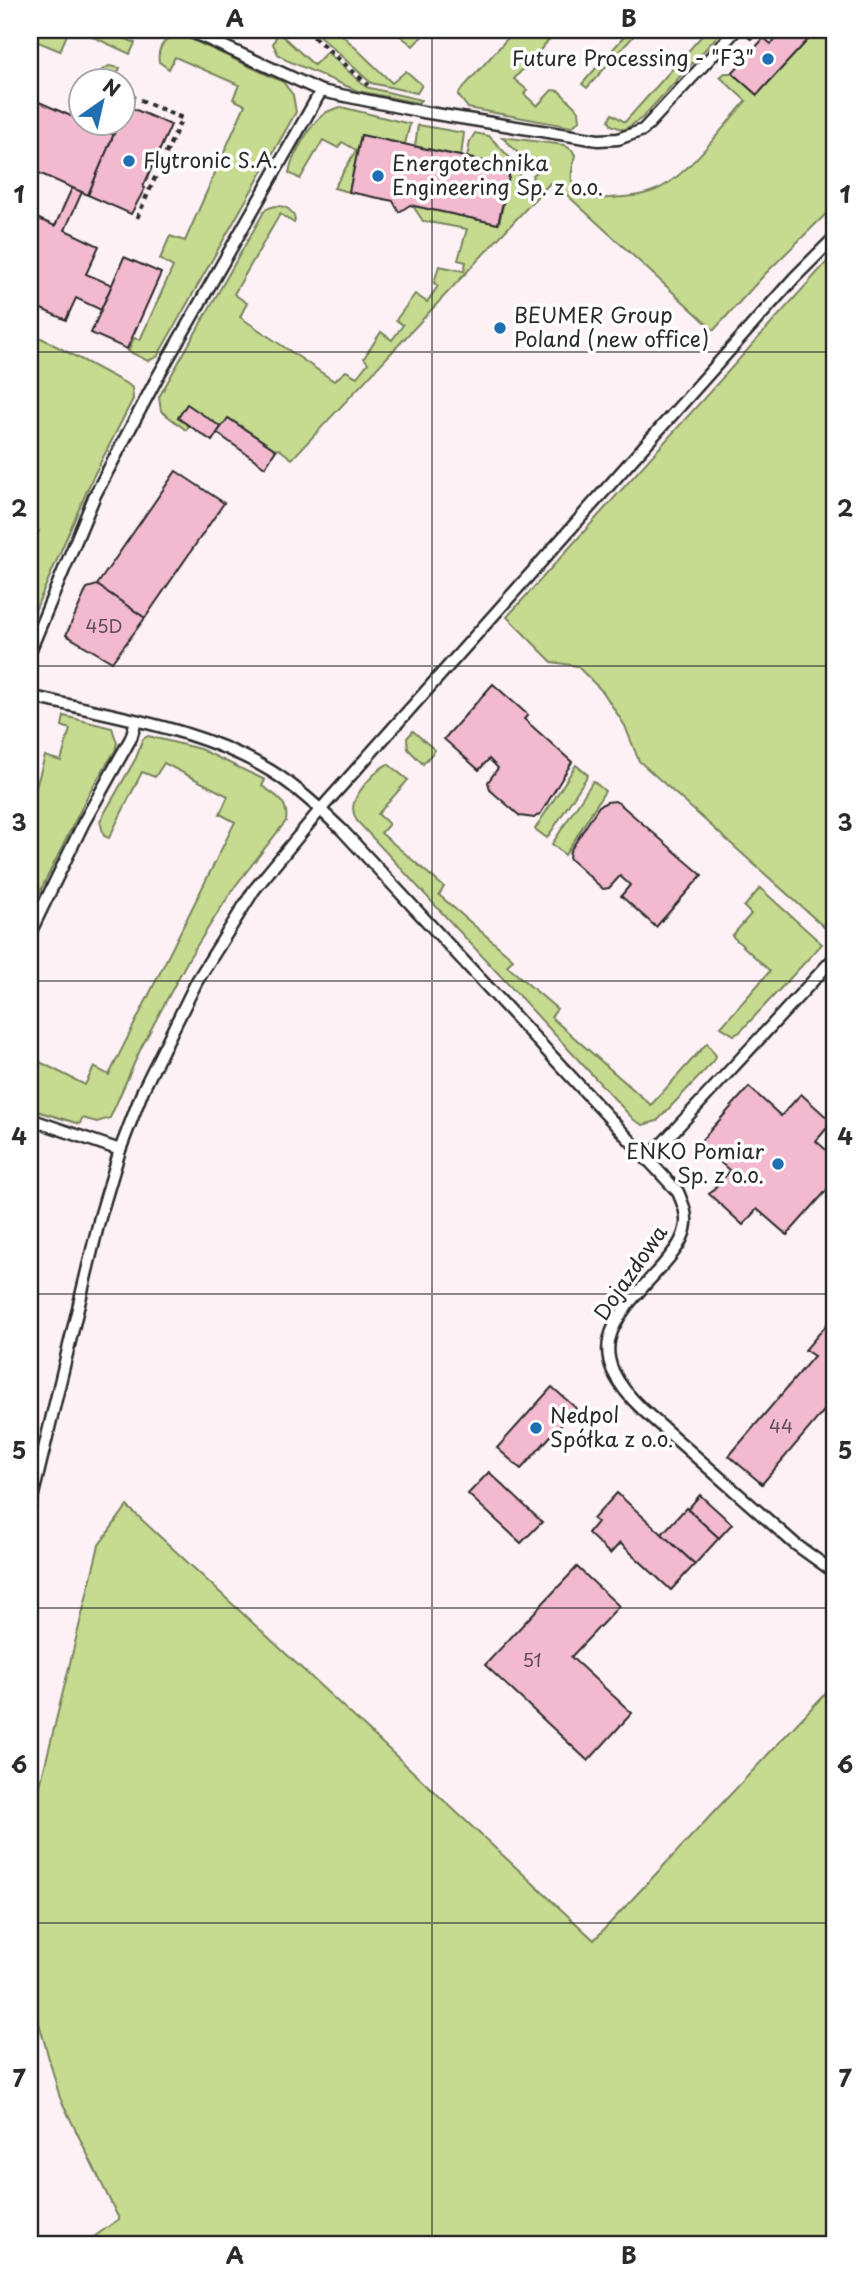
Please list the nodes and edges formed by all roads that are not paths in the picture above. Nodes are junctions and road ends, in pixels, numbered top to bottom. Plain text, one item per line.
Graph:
1 (188, 30) edge
2 (736, 30) edge
3 (321, 91) junction
4 (834, 239) edge
5 (30, 651) edge
6 (30, 696) edge
7 (136, 721) junction
8 (320, 810) junction
9 (30, 933) edge
10 (834, 958) edge
11 (30, 1119) edge
12 (120, 1150) junction
13 (647, 1160) junction
14 (30, 1507) edge
15 (834, 1572) edge

1 - 3 lane
2 - 3 lane
3 - 5 lane
4 - 8 lane
6 - 7 lane, Dojazdowa
7 - 8 lane, Dojazdowa
7 - 9 lane
8 - 12 lane
8 - 13 lane, Dojazdowa
10 - 13 lane
11 - 12 lane
12 - 14 lane
13 - 15 lane, Dojazdowa

